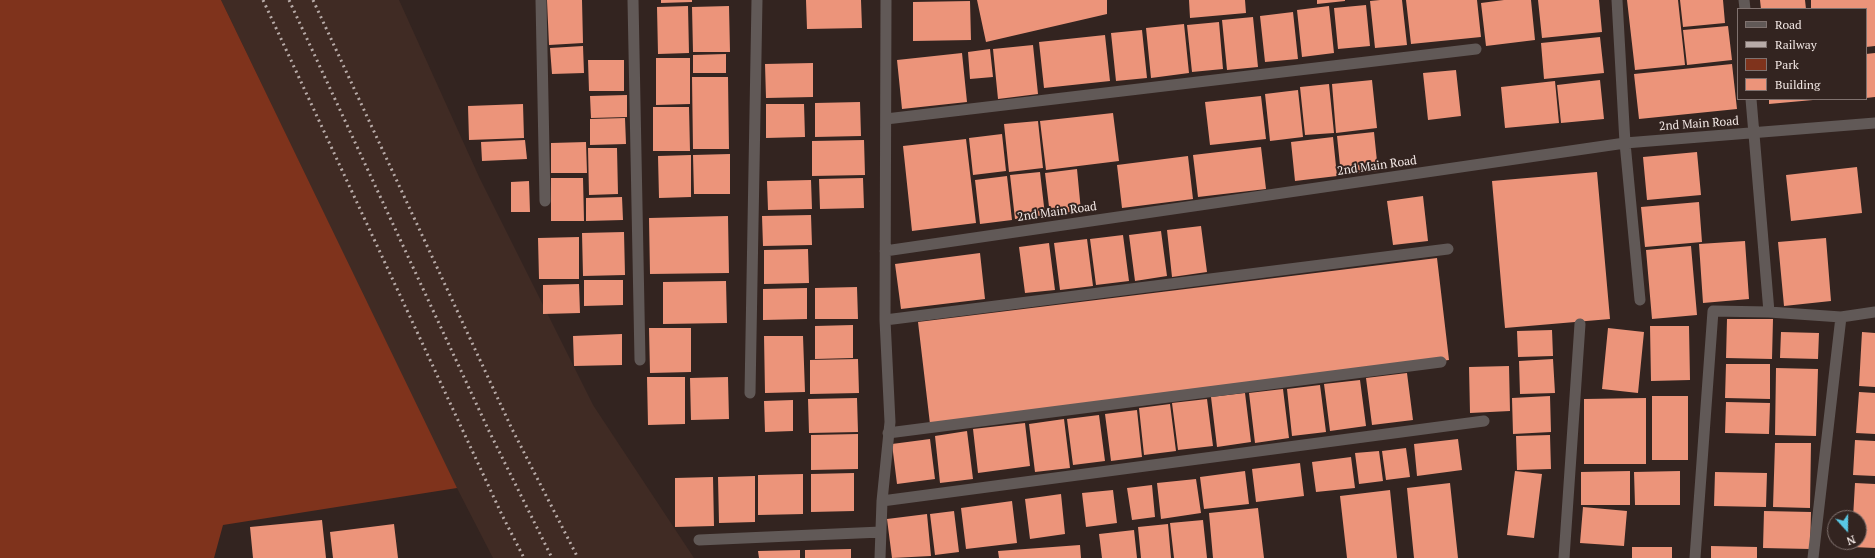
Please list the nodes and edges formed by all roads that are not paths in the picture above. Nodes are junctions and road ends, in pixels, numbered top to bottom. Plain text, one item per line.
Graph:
1 (541, 0) edge
2 (633, 0) edge
3 (757, 0) edge
4 (886, 0) edge
5 (1617, 0) edge
6 (1476, 49) dead end
7 (1751, 100) edge
8 (886, 119) junction
9 (1875, 123) edge
10 (1754, 134) junction
11 (1626, 143) junction
12 (545, 201) dead end
13 (1448, 249) dead end
14 (885, 251) junction
15 (1640, 300) dead end
16 (1769, 312) junction
17 (1875, 312) edge
18 (1841, 317) junction
19 (885, 320) junction
20 (1580, 324) dead end
21 (640, 360) dead end
22 (1441, 362) dead end
23 (750, 393) dead end
24 (1484, 421) dead end
25 (888, 433) junction
26 (882, 501) junction
27 (881, 532) junction
28 (699, 540) dead end
29 (880, 558) edge
30 (1564, 558) edge
31 (1695, 558) edge
32 (1813, 558) edge

1 - 12 street
2 - 21 street
3 - 23 street
4 - 8 street
5 - 11 street
6 - 8 street
7 - 10 street
8 - 14 street
9 - 10 street, 2nd Main Road
10 - 11 street, 2nd Main Road
10 - 16 street
11 - 14 street, 2nd Main Road
11 - 15 street
13 - 19 street
14 - 19 street
16 - 18 street
16 - 31 street
17 - 18 street
18 - 32 street
19 - 25 street
20 - 30 street
22 - 25 street
24 - 26 street
25 - 26 street
26 - 27 street
27 - 28 street
27 - 29 street

